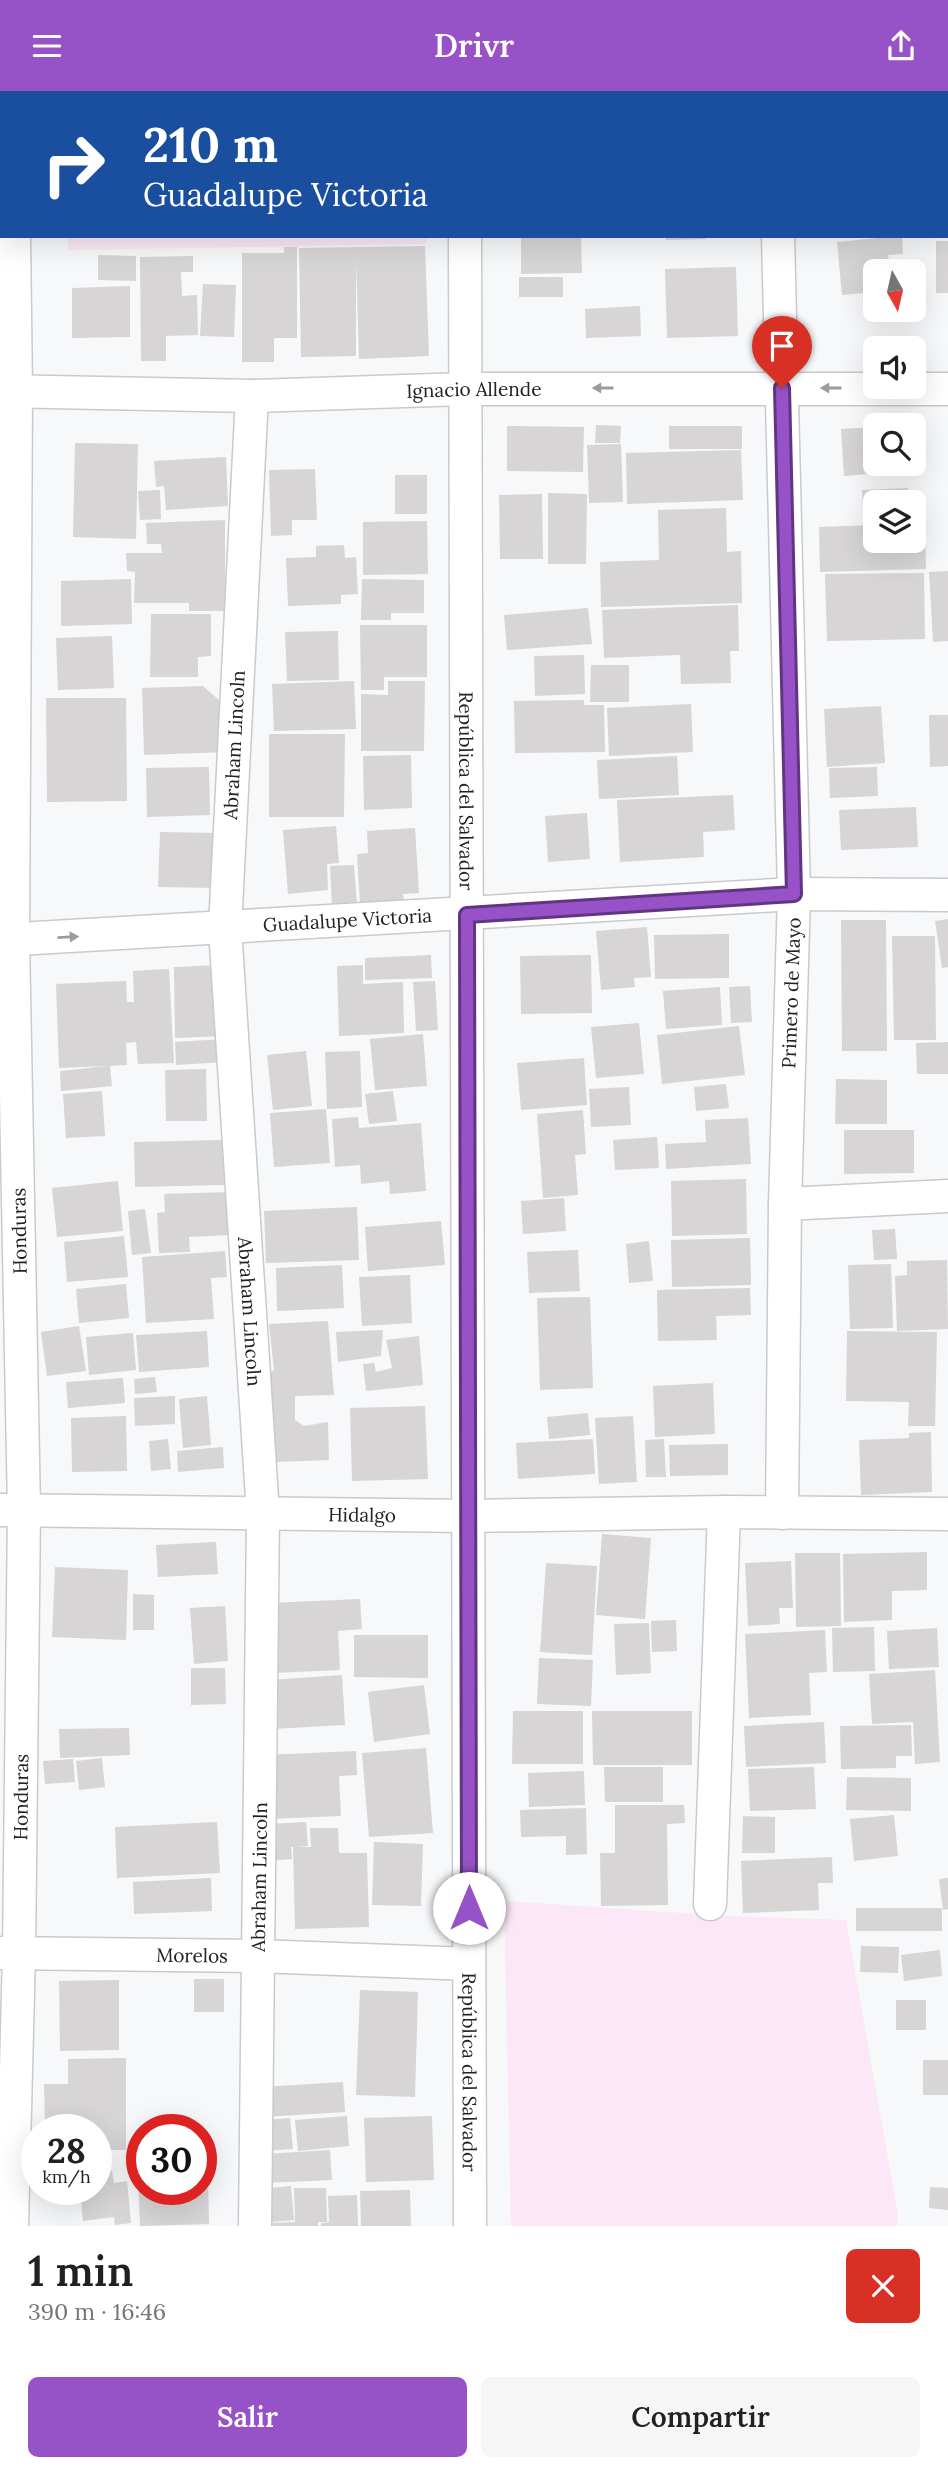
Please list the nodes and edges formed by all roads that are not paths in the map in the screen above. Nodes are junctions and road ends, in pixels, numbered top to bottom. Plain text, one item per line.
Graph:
1 (13, 238) edge
2 (465, 238) edge
3 (778, 238) edge
4 (782, 388) junction
5 (465, 389) junction
6 (948, 389) edge
7 (8, 391) edge
8 (252, 397) junction
9 (794, 894) junction
10 (948, 895) edge
11 (467, 915) junction
12 (225, 929) junction
13 (7, 940) edge
14 (948, 1196) edge
15 (785, 1204) junction
16 (12, 1510) edge
17 (724, 1512) junction
18 (782, 1513) junction
19 (262, 1514) junction
20 (948, 1514) edge
21 (468, 1516) junction
22 (710, 1904) dead end
23 (10, 1953) edge
24 (258, 1956) junction
25 (469, 1964) junction
26 (12, 2226) edge
27 (255, 2226) edge
28 (470, 2226) edge

1 - 7 street, Honduras
2 - 5 street, República del Salvador
3 - 4 street, Primero de Mayo
4 -> 5 street, Ignacio Allende
6 -> 4 street, Ignacio Allende
4 - 9 street, Primero de Mayo
5 - 8 street, Ignacio Allende
5 - 11 street, República del Salvador
7 - 8 street, Ignacio Allende
7 - 13 street, Honduras
8 - 12 street, Abraham Lincoln
9 - 10 street, Guadalupe Victoria
9 - 11 street, Guadalupe Victoria
9 - 15 street, Primero de Mayo
11 - 12 street, Guadalupe Victoria
11 - 21 street, República del Salvador
13 -> 12 street, Guadalupe Victoria
12 - 19 street, Abraham Lincoln
13 - 16 street, Honduras
14 - 15 street
15 - 18 street, Primero de Mayo
16 - 19 street, Hidalgo
16 - 23 street, Honduras
17 - 18 street, Hidalgo
17 - 21 street, Hidalgo
17 - 22 street
18 - 20 street, Hidalgo
19 - 21 street, Hidalgo
19 - 24 street, Abraham Lincoln
21 - 25 street, República del Salvador
23 - 24 street, Morelos
23 - 26 street, Honduras
24 - 25 street, Morelos
24 - 27 street, Abraham Lincoln
25 - 28 street, República del Salvador

